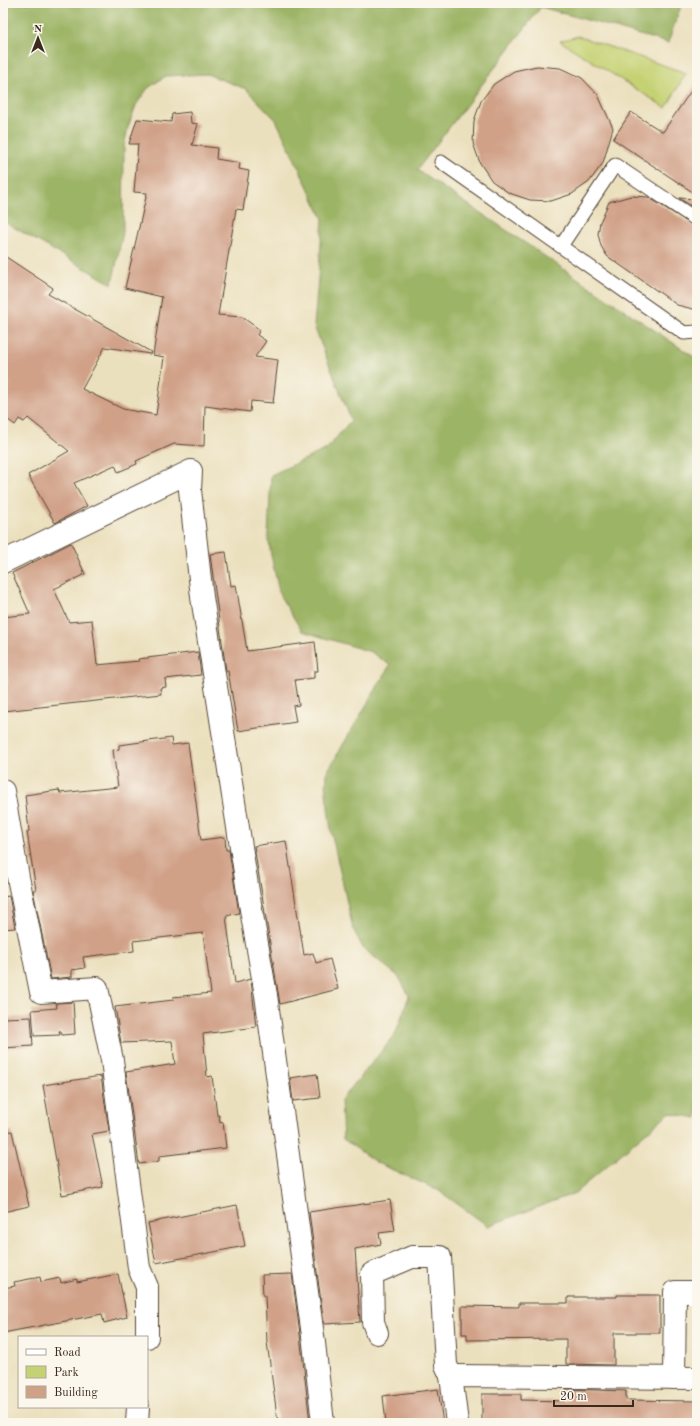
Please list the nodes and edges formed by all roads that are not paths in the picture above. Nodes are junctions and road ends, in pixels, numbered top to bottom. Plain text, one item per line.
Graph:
1 (441, 162) dead end
2 (697, 220) edge
3 (561, 246) junction
4 (697, 332) edge
5 (3, 562) edge
6 (3, 791) edge
7 (697, 1292) edge
8 (377, 1333) dead end
9 (146, 1336) edge
10 (452, 1376) junction
11 (674, 1378) junction
12 (697, 1378) edge
13 (138, 1408) edge
14 (137, 1423) edge
15 (323, 1423) edge
16 (457, 1423) edge

1 - 3 lane
2 - 3 lane
3 - 4 lane
5 - 15 street
6 - 9 street
7 - 11 street
8 - 10 street
10 - 11 street
10 - 16 street
11 - 12 street
13 - 14 street

